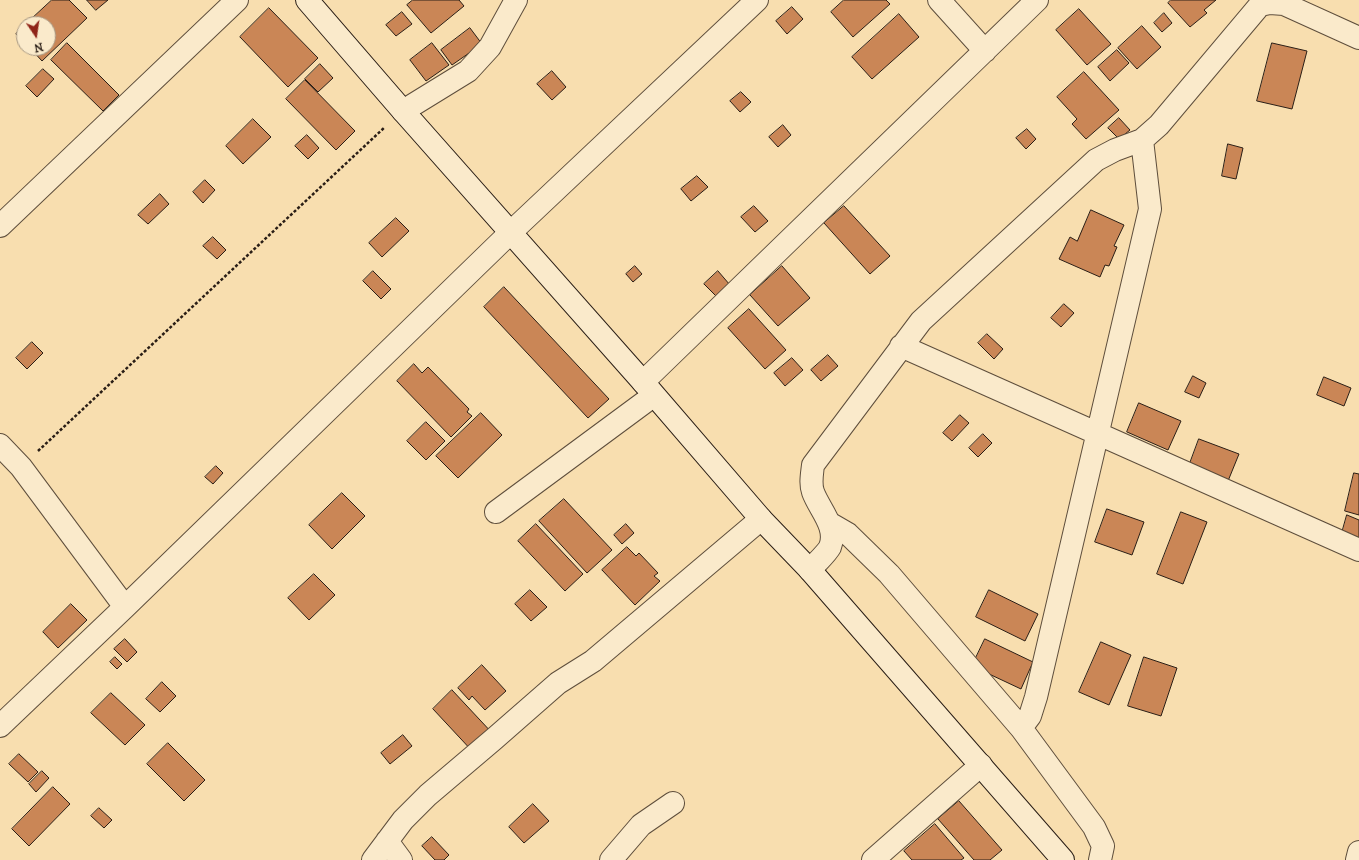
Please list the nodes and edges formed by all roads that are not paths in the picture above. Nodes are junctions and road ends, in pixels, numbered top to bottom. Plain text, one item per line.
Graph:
1 (237, 0) edge
2 (307, 0) edge
3 (516, 0) edge
4 (757, 0) edge
5 (939, 0) edge
6 (1038, 0) edge
7 (1359, 38) edge
8 (985, 51) junction
9 (403, 111) junction
10 (1142, 140) junction
11 (0, 226) edge
12 (510, 233) junction
13 (901, 346) junction
14 (648, 389) junction
15 (1097, 434) junction
16 (0, 445) edge
17 (496, 512) dead end
18 (761, 519) junction
19 (829, 523) junction
20 (1359, 550) edge
21 (810, 570) junction
22 (125, 608) junction
23 (0, 726) edge
24 (1021, 728) junction
25 (981, 765) junction
26 (673, 803) dead end
27 (387, 841) junction
28 (1359, 852) edge
29 (373, 860) edge
30 (401, 860) edge
31 (611, 860) edge
32 (873, 860) edge
33 (1064, 860) edge
34 (1100, 860) edge
35 (1358, 860) edge

1 - 11 street
2 - 9 street
3 - 9 street
4 - 12 street
5 - 8 street
6 - 8 street
7 - 10 street
8 - 14 street
9 - 12 street
10 - 13 street
10 - 15 street
12 - 14 street
12 - 22 street
13 - 15 street
13 - 19 street
14 - 17 street
14 - 18 street
15 - 20 street
15 - 24 street
16 - 22 street
18 - 21 street
18 - 27 street
19 - 21 street
19 - 24 street
21 - 25 street
22 - 23 street
24 - 34 street
25 - 32 street
25 - 33 street
26 - 31 street
27 - 29 street
27 - 30 street
28 - 35 street

